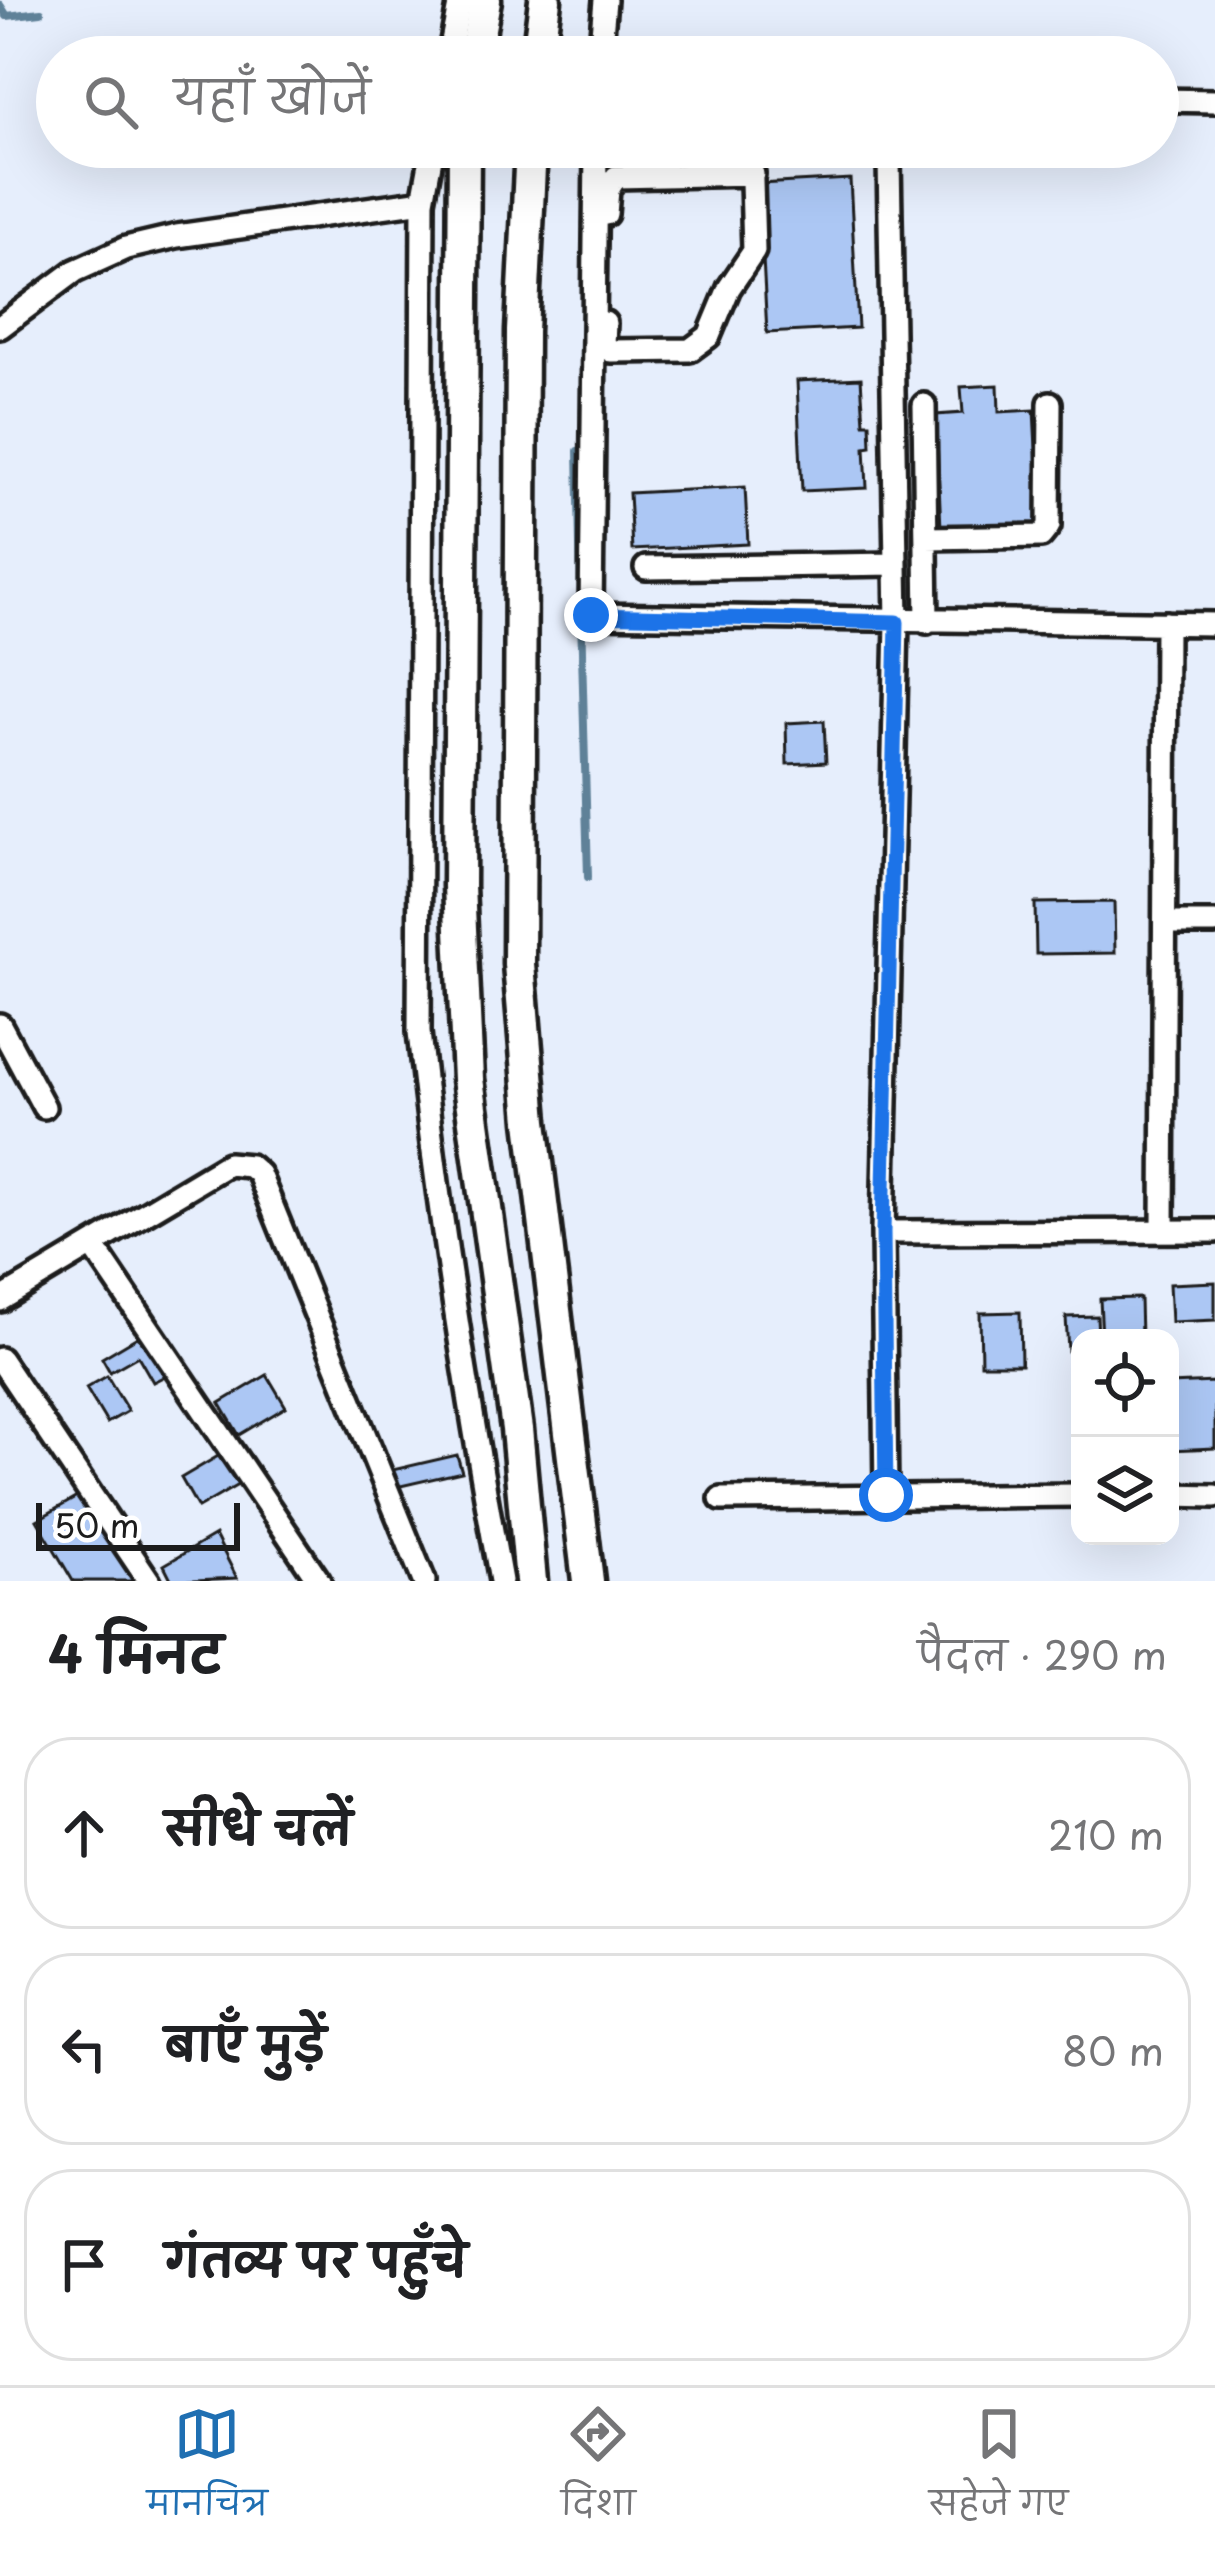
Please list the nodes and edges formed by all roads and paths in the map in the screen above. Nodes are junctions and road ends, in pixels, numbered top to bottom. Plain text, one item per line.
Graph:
1 (545, 0) edge
2 (605, 0) edge
3 (476, 3) edge
4 (460, 36) edge
5 (475, 36) edge
6 (541, 36) edge
7 (602, 36) edge
8 (1179, 100) edge
9 (1215, 101) edge
10 (429, 168) edge
11 (464, 168) edge
12 (530, 168) edge
13 (596, 168) edge
14 (753, 168) edge
15 (890, 168) edge
16 (753, 174) junction
17 (423, 201) junction
18 (0, 327) edge
19 (924, 404) dead end
20 (1050, 404) dead end
21 (926, 538) junction
22 (896, 564) junction
23 (646, 568) dead end
24 (897, 622) junction
25 (927, 622) junction
26 (1166, 623) junction
27 (1215, 625) edge
28 (1165, 923) junction
29 (1215, 923) edge
30 (0, 1024) edge
31 (44, 1107) dead end
32 (1163, 1231) junction
33 (1215, 1231) edge
34 (883, 1232) junction
35 (93, 1246) junction
36 (0, 1300) edge
37 (0, 1359) edge
38 (886, 1495) junction
39 (1071, 1496) edge
40 (1179, 1496) edge
41 (1215, 1496) edge
42 (721, 1499) dead end
43 (149, 1581) edge
44 (319, 1581) edge
45 (424, 1581) edge
46 (501, 1581) edge
47 (531, 1581) edge
48 (587, 1581) edge

1 - 6 main road
2 - 7 street
3 - 4 street
3 - 5 main road
8 - 9 street
10 - 17 street
11 - 47 main road
12 - 48 main road
13 - 24 street
14 - 16 street
15 - 22 street
16 - 16 street
17 - 18 street
17 - 46 street
19 - 21 street
20 - 21 street
21 - 25 street
22 - 23 street
22 - 24 street
24 - 25 street
24 - 34 street
25 - 26 street
26 - 27 street
26 - 28 street
28 - 29 street
28 - 32 street
30 - 31 street
32 - 33 street
32 - 34 street
34 - 38 street
35 - 36 street
35 - 44 street
35 - 45 street
37 - 43 street
38 - 39 street
38 - 42 street
40 - 41 street

